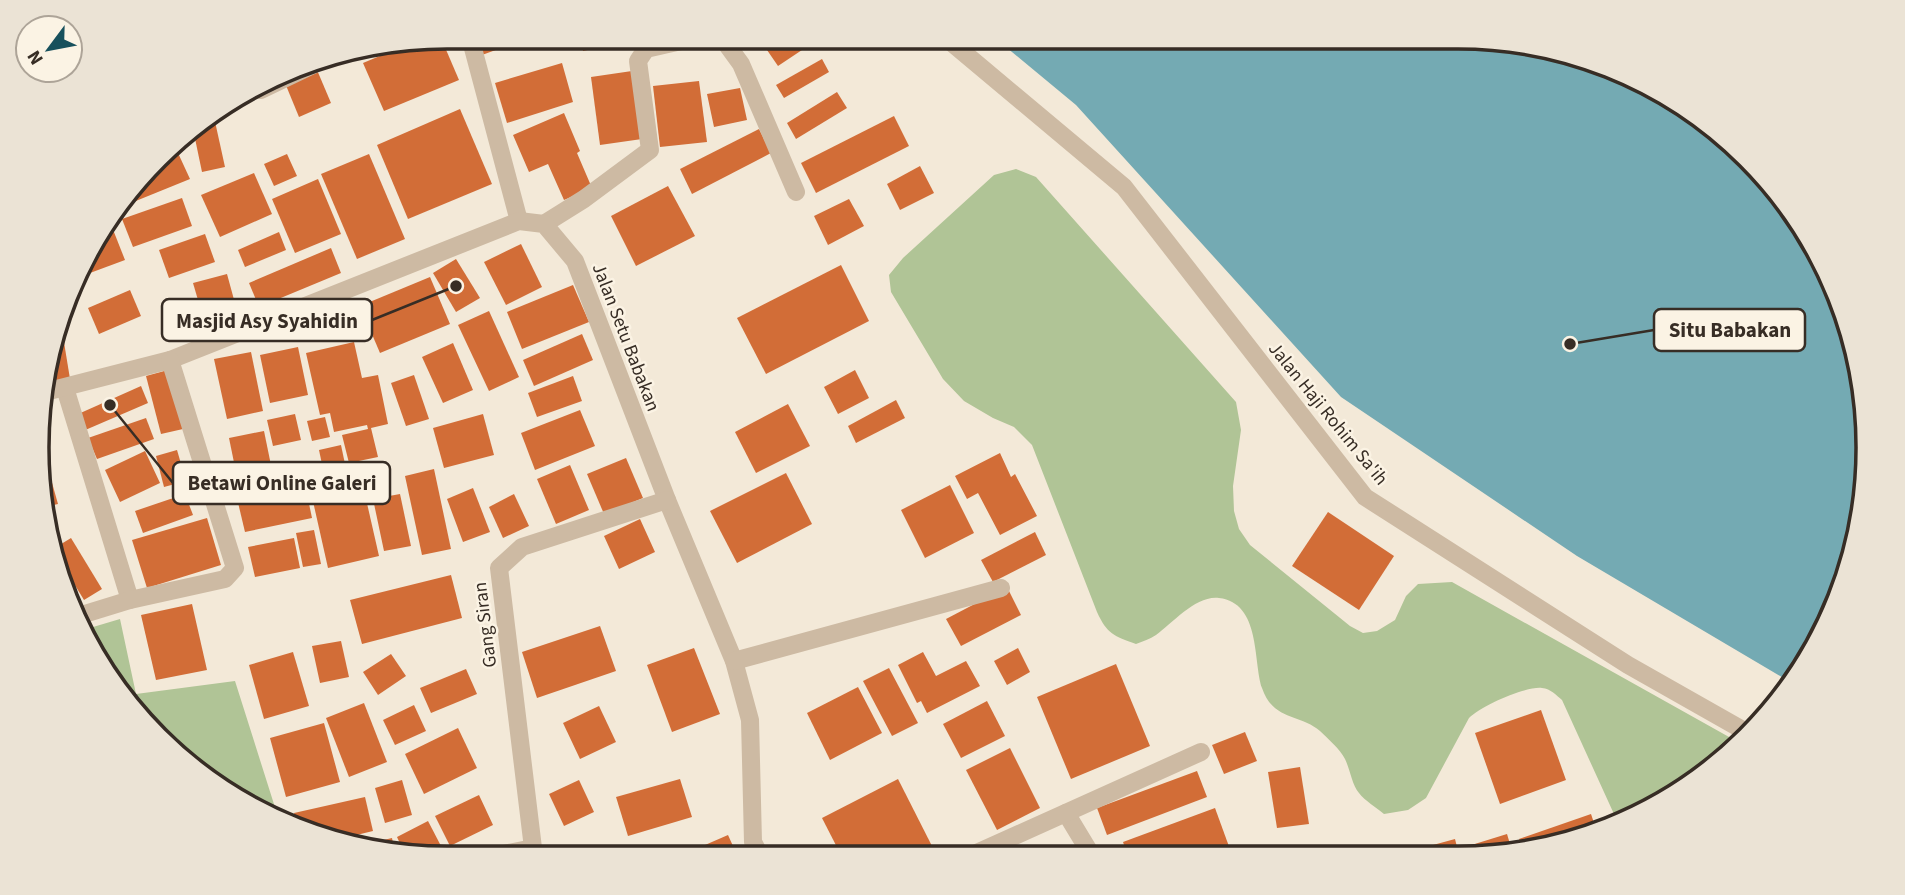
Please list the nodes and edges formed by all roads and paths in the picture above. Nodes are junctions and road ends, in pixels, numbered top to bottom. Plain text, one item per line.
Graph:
1 (473, 49) edge
2 (646, 49) edge
3 (730, 49) edge
4 (959, 49) edge
5 (796, 192) dead end
6 (519, 221) junction
7 (544, 224) junction
8 (170, 360) junction
9 (65, 388) junction
10 (53, 390) edge
11 (667, 500) junction
12 (1000, 587) dead end
13 (130, 600) junction
14 (85, 614) edge
15 (734, 662) junction
16 (1740, 728) edge
17 (1201, 752) dead end
18 (1066, 813) junction
19 (534, 846) edge
20 (755, 846) edge
21 (992, 846) edge
22 (1086, 846) edge

1 - 6 street
2 - 7 street
3 - 5 street
4 - 16 street, Jalan Haji Rohim Sa'ih
6 - 7 street
6 - 8 street
7 - 11 street, Jalan Setu Babakan
8 - 9 street
8 - 13 street
9 - 10 street
9 - 13 street
11 - 15 street, Jalan Setu Babakan
11 - 19 street, Gang Siran
12 - 15 street
13 - 14 street
15 - 20 street, Jalan Setu Babakan
17 - 18 street
18 - 21 street
18 - 22 street

